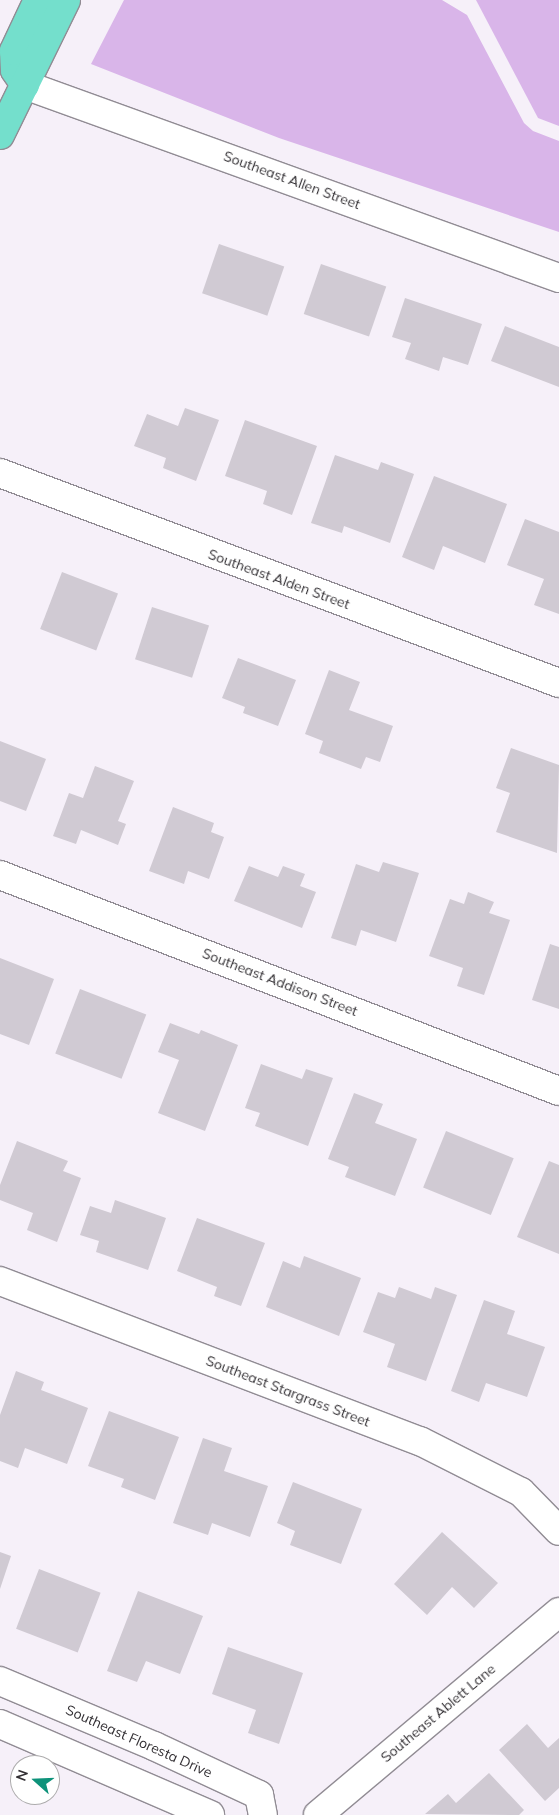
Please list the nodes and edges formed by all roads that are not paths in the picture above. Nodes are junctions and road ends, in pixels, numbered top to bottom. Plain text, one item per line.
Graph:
1 (38, 0) edge
2 (66, 0) edge
3 (25, 85) junction
4 (0, 135) edge
5 (559, 278) edge
6 (0, 474) edge
7 (559, 684) edge
8 (0, 875) edge
9 (559, 1091) edge
10 (0, 1281) edge
11 (559, 1530) edge
12 (559, 1612) edge
13 (0, 1681) edge
14 (0, 1724) edge
15 (210, 1815) edge
16 (263, 1815) edge
17 (318, 1815) edge

1 - 3 main road
2 - 3 main road
3 - 4 main road
3 - 5 street, Southeast Allen Street
6 - 7 street, Southeast Alden Street
8 - 9 street, Southeast Addison Street
10 - 11 street, Southeast Stargrass Street
12 - 17 street, Southeast Ablett Lane
13 - 16 street, Southeast Floresta Drive
14 - 15 street

